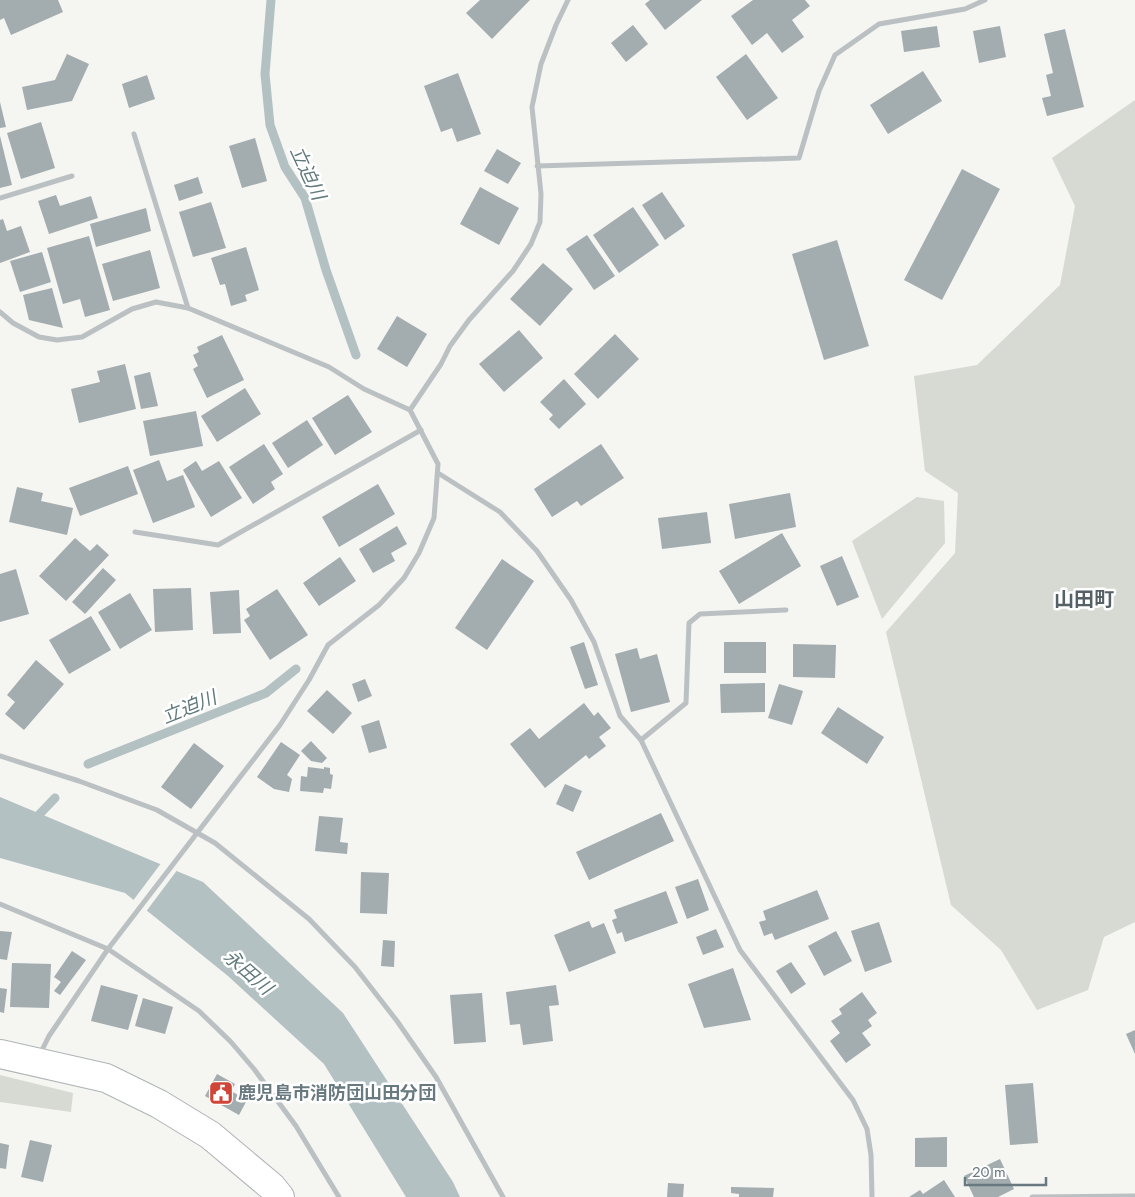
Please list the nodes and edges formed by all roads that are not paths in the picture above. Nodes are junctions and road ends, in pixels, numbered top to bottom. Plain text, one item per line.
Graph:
1 (568, 0) edge
2 (985, 0) edge
3 (134, 134) dead end
4 (537, 166) junction
5 (72, 176) dead end
6 (0, 198) edge
7 (188, 308) junction
8 (0, 312) edge
9 (410, 410) junction
10 (421, 430) junction
11 (438, 473) junction
12 (135, 532) dead end
13 (786, 610) dead end
14 (641, 740) junction
15 (0, 756) edge
16 (196, 833) junction
17 (0, 904) edge
18 (108, 949) junction
19 (0, 1054) edge
20 (37, 1062) junction
21 (1135, 1196) edge
22 (280, 1197) edge
23 (339, 1197) edge
24 (504, 1197) edge
25 (872, 1197) edge
26 (1032, 1197) edge

1 - 4 street
2 - 4 street
3 - 7 street
4 - 9 street
5 - 6 street
7 - 8 street
7 - 9 street
9 - 10 street
10 - 11 street
10 - 12 street
11 - 14 street
11 - 16 street
13 - 14 street
14 - 25 street
15 - 16 street
16 - 18 street
16 - 24 street
17 - 18 street
18 - 20 street
18 - 23 street
19 - 20 main road
20 - 22 main road
21 - 26 street

